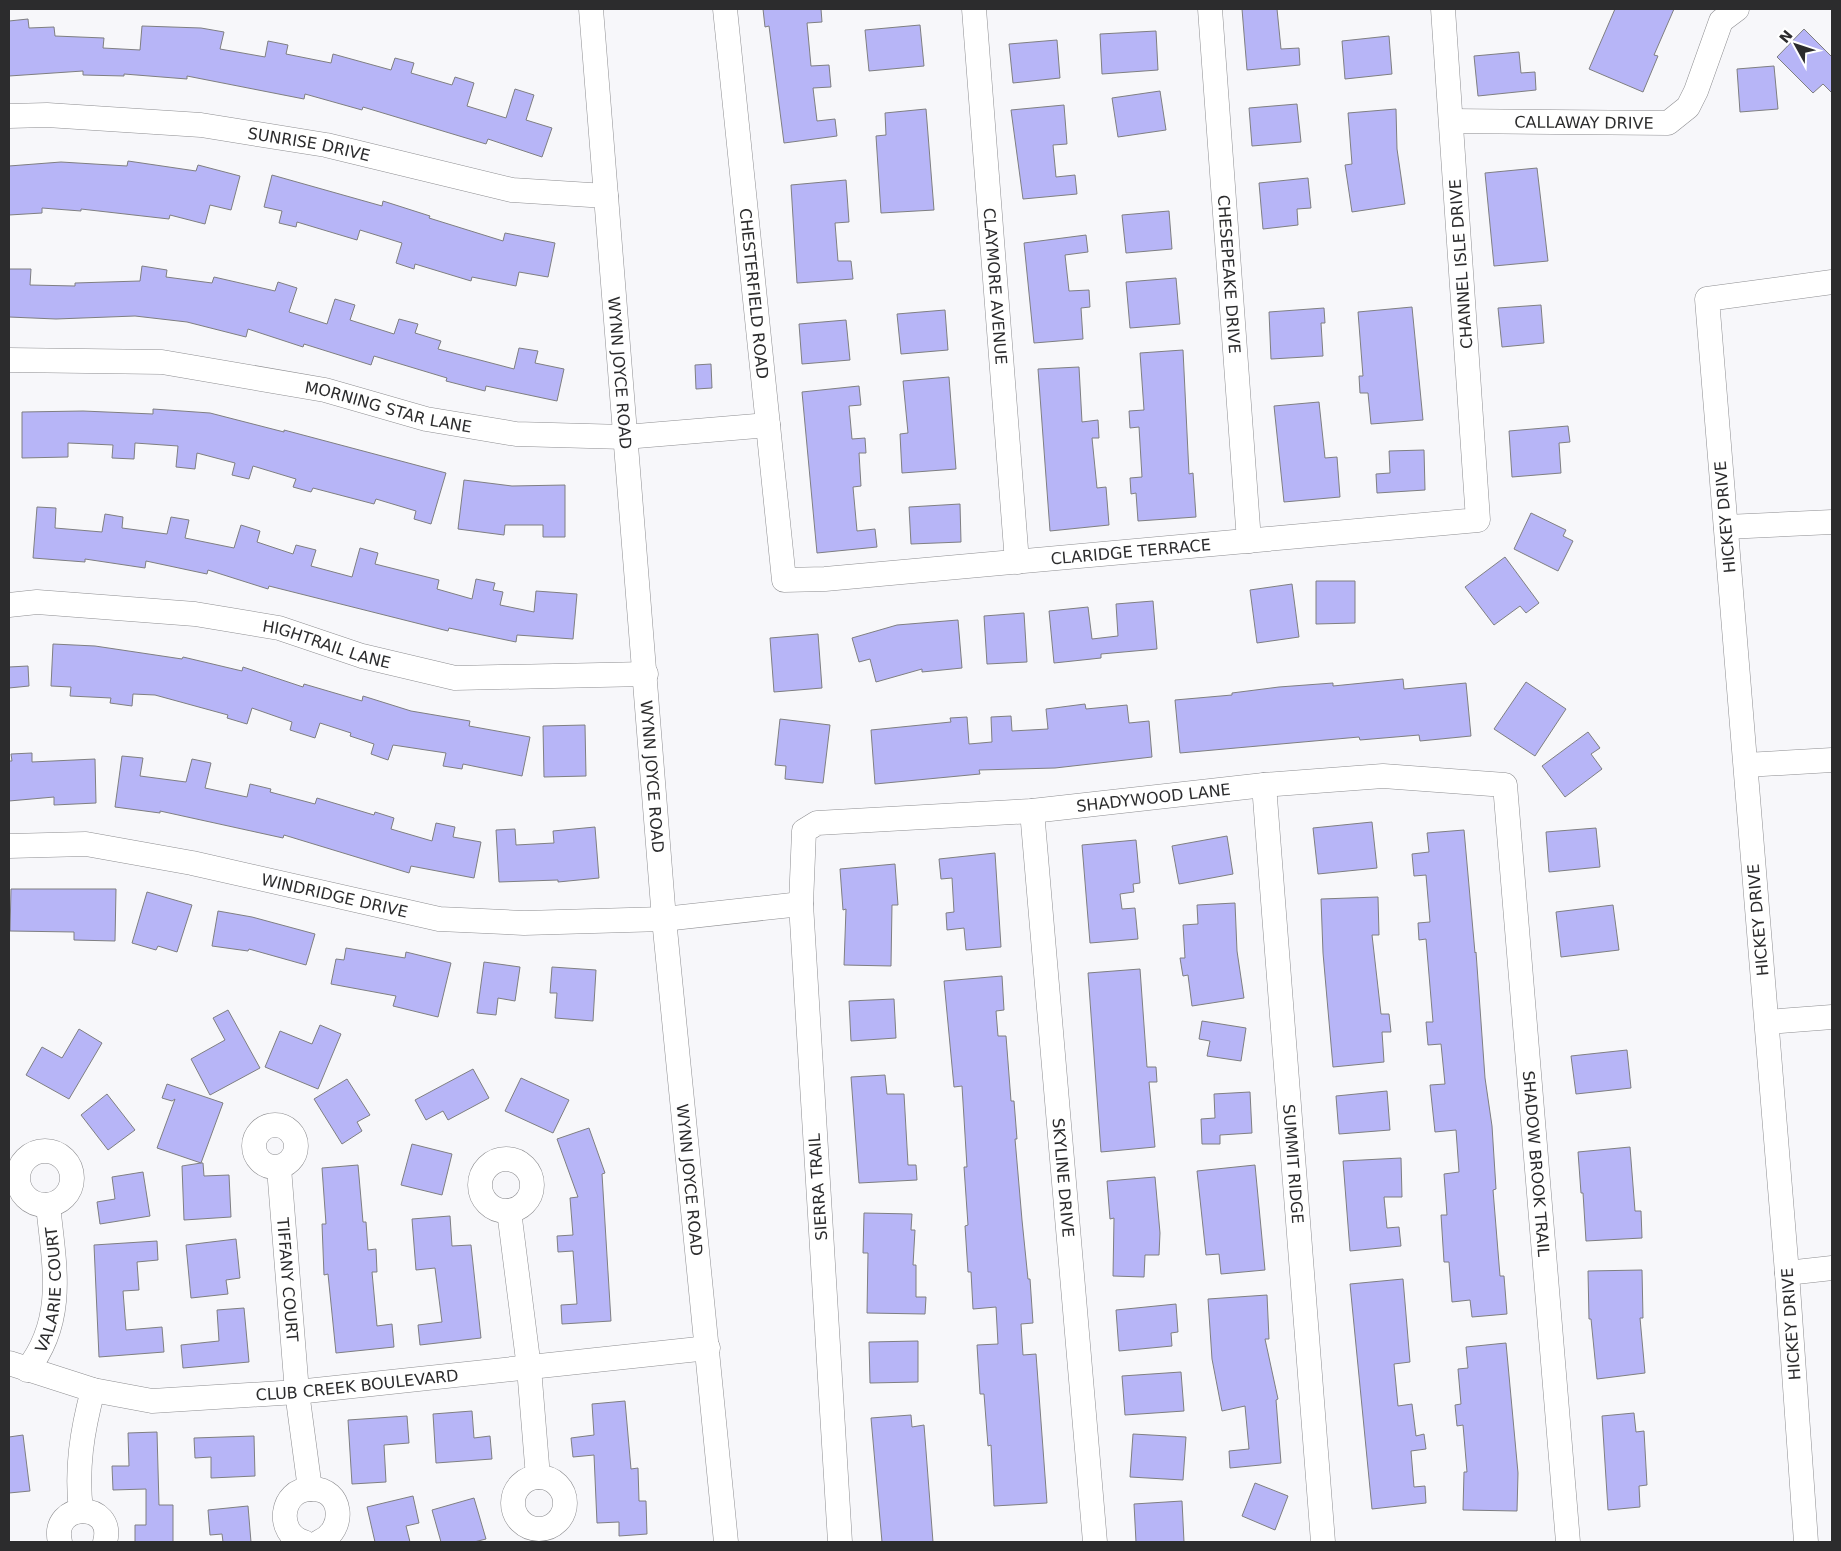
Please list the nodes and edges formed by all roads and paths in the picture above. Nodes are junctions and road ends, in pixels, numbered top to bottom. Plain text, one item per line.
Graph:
1 (591, 9) edge
2 (725, 9) edge
3 (974, 9) edge
4 (1210, 9) edge
5 (1443, 9) edge
6 (1737, 9) edge
7 (9, 116) edge
8 (1452, 122) junction
9 (606, 196) junction
10 (1832, 282) edge
11 (9, 360) edge
12 (768, 425) junction
13 (625, 437) junction
14 (1478, 520) joint
15 (1832, 522) edge
16 (1726, 527) junction
17 (1249, 541) junction
18 (1017, 562) junction
19 (784, 580) joint
20 (9, 604) edge
21 (646, 674) junction
22 (1832, 760) edge
23 (1746, 765) junction
24 (1264, 785) junction
25 (1505, 785) joint
26 (1032, 811) junction
27 (804, 831) joint
28 (9, 846) edge
29 (801, 904) junction
30 (664, 919) junction
31 (1832, 1017) edge
32 (1767, 1022) junction
33 (279, 1168) dead end
34 (48, 1205) dead end
35 (509, 1211) dead end
36 (1832, 1268) edge
37 (1788, 1273) junction
38 (708, 1348) junction
39 (18, 1366) edge
40 (530, 1368) junction
41 (93, 1390) junction
42 (297, 1392) junction
43 (538, 1477) dead end
44 (310, 1489) junction
45 (81, 1511) junction
46 (60, 1542) edge
47 (105, 1542) edge
48 (304, 1542) edge
49 (318, 1542) edge
50 (726, 1542) edge
51 (840, 1542) edge
52 (1095, 1542) edge
53 (1323, 1542) edge
54 (1568, 1542) edge
55 (1806, 1542) edge

1 - 9 street, WYNN JOYCE ROAD
2 - 12 street, CHESTERFIELD ROAD
3 - 18 street, CLAYMORE AVENUE
4 - 17 street, CHESEPEAKE DRIVE
5 - 8 street, CHANNEL ISLE DRIVE
6 - 8 street, CALLAWAY DRIVE
7 - 9 street, SUNRISE DRIVE
8 - 14 street, CHANNEL ISLE DRIVE
9 - 13 street, WYNN JOYCE ROAD
10 - 16 street, HICKEY DRIVE
11 - 13 street, MORNING STAR LANE
12 - 13 street, MORNING STAR LANE
12 - 19 street, CHESTERFIELD ROAD
13 - 21 street, WYNN JOYCE ROAD
14 - 17 street, CLARIDGE TERRACE
15 - 16 street
16 - 23 street, HICKEY DRIVE
17 - 18 street, CLARIDGE TERRACE
18 - 19 street, CLARIDGE TERRACE
20 - 21 street, HIGHTRAIL LANE
21 - 30 street, WYNN JOYCE ROAD
22 - 23 street
23 - 32 street, HICKEY DRIVE
24 - 25 street, SHADYWOOD LANE
24 - 26 street, SHADYWOOD LANE
24 - 53 street, SUMMIT RIDGE
25 - 54 street, SHADOW BROOK TRAIL
26 - 27 street, SHADYWOOD LANE
26 - 52 street, SKYLINE DRIVE
27 - 29 street, SIERRA TRAIL
28 - 30 street, WINDRIDGE DRIVE
29 - 30 street, WINDRIDGE DRIVE
29 - 51 street, SIERRA TRAIL
30 - 38 street, WYNN JOYCE ROAD
31 - 32 street
32 - 37 street, HICKEY DRIVE
33 - 42 street, TIFFANY COURT
34 - 39 street, VALARIE COURT
35 - 40 street
36 - 37 street
37 - 55 street, HICKEY DRIVE
38 - 40 street, CLUB CREEK BOULEVARD
38 - 50 street, WYNN JOYCE ROAD
39 - 41 street, CLUB CREEK BOULEVARD
40 - 42 street, CLUB CREEK BOULEVARD
40 - 43 street
41 - 42 street, CLUB CREEK BOULEVARD
41 - 45 street
42 - 44 street, TIFFANY COURT
44 - 48 street
44 - 49 street
45 - 46 street
45 - 47 street

